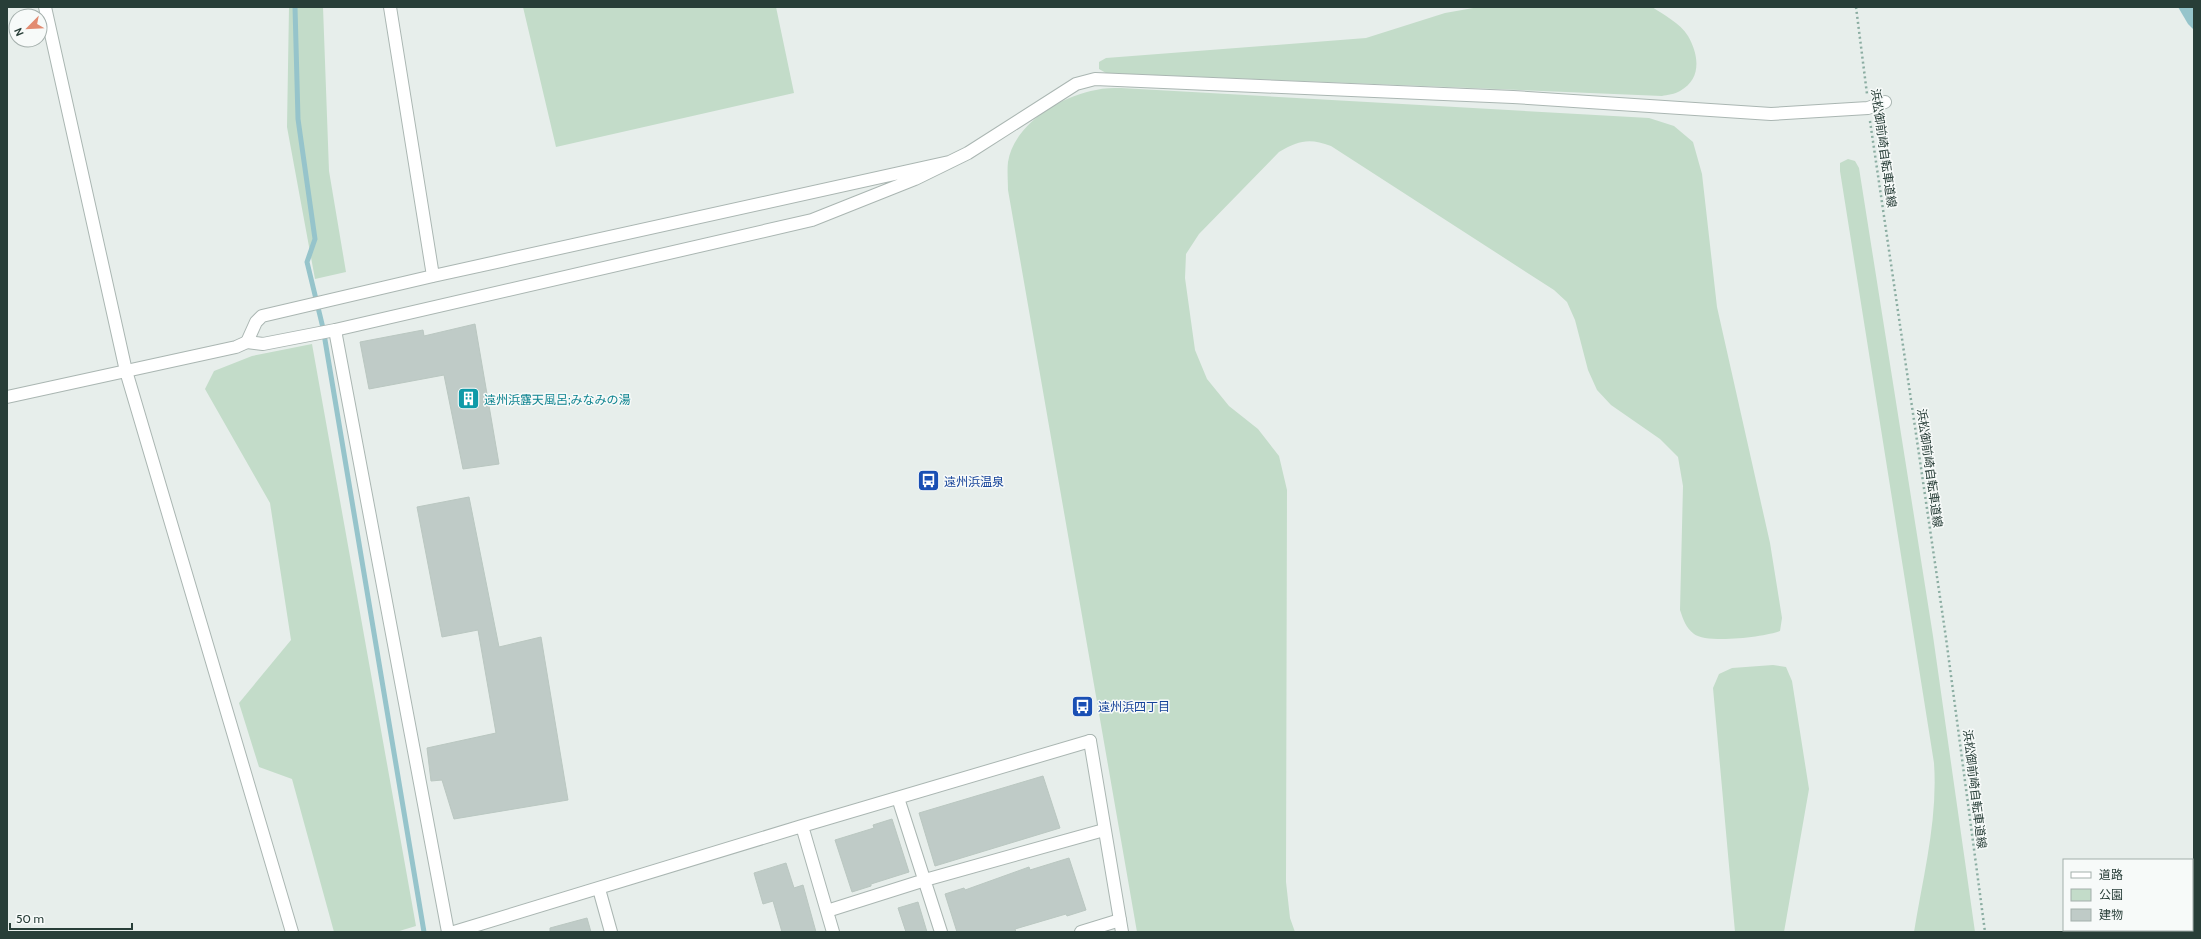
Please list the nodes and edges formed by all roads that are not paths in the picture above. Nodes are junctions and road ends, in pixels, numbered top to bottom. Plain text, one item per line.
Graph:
1 (45, 7) edge
2 (390, 7) edge
3 (1885, 102) dead end
4 (949, 162) junction
5 (433, 276) junction
6 (335, 330) junction
7 (247, 342) junction
8 (126, 371) junction
9 (7, 397) edge
10 (898, 798) junction
11 (802, 826) junction
12 (1104, 830) junction
13 (924, 880) junction
14 (599, 889) junction
15 (827, 910) junction
16 (1121, 926) edge
17 (292, 932) edge
18 (448, 932) edge
19 (454, 932) edge
20 (612, 932) edge
21 (833, 932) edge
22 (941, 932) edge
23 (1081, 932) edge

1 - 8 street
2 - 5 street
3 - 4 street
4 - 5 street
4 - 6 street
5 - 7 street
6 - 7 street
6 - 18 street
7 - 8 street
8 - 9 street
8 - 17 street
10 - 11 street
10 - 12 street
10 - 13 street
11 - 14 street
11 - 15 street
12 - 13 street
12 - 16 street
13 - 15 street
13 - 22 street
14 - 19 street
14 - 20 street
15 - 21 street
16 - 23 street

